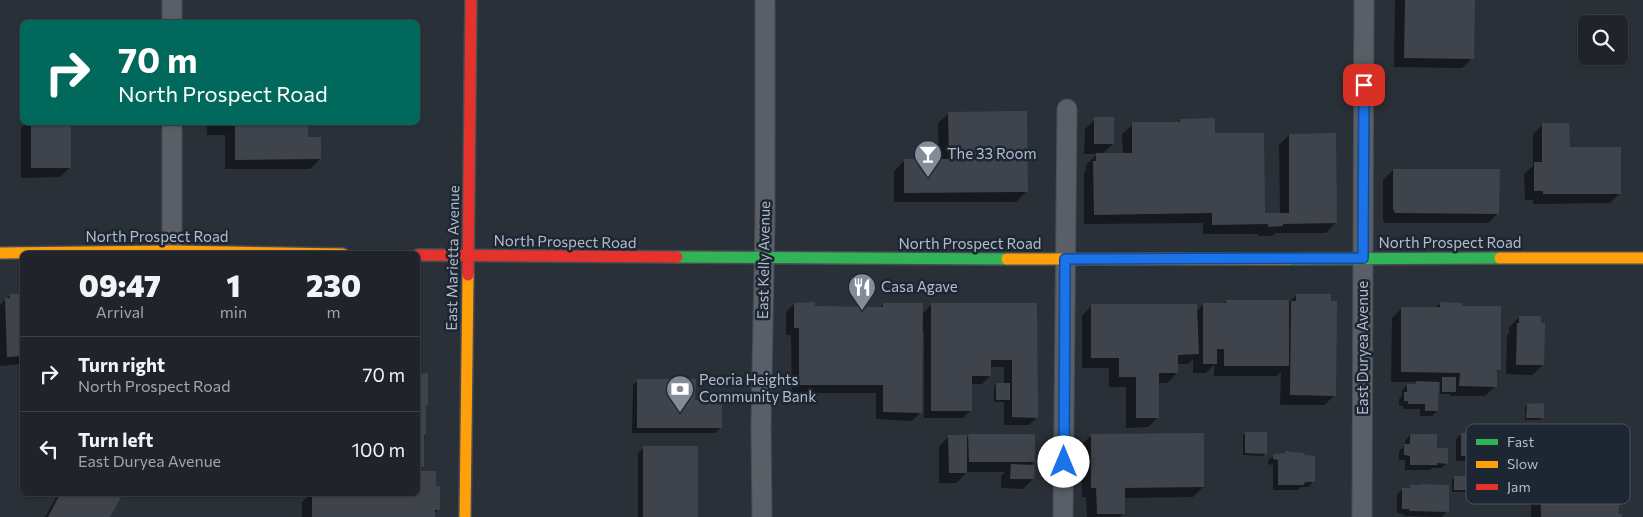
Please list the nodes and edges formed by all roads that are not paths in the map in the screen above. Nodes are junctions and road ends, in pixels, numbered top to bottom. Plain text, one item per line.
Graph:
1 (172, 0) edge
2 (471, 0) edge
3 (1364, 0) edge
4 (765, 3) dead end
5 (172, 20) edge
6 (1067, 109) dead end
7 (172, 125) edge
8 (172, 251) edge
9 (0, 253) edge
10 (20, 253) edge
11 (420, 255) edge
12 (468, 256) junction
13 (765, 258) junction
14 (1363, 258) junction
15 (1643, 258) edge
16 (1065, 259) junction
17 (465, 517) edge
18 (762, 517) edge
19 (1063, 517) edge
20 (1362, 517) edge

1 - 5 street
2 - 12 main road, East Marietta Avenue
3 - 14 street, East Duryea Avenue
4 - 13 street, East Kelly Avenue
6 - 16 street
7 - 8 street
9 - 10 main road, North Prospect Road
11 - 12 main road, North Prospect Road
12 - 13 main road, North Prospect Road
12 - 17 main road, East Marietta Avenue
13 - 16 main road, North Prospect Road
13 - 18 street, East Kelly Avenue
14 - 15 main road, North Prospect Road
14 - 16 main road, North Prospect Road
14 - 20 street, East Duryea Avenue
16 - 19 street

